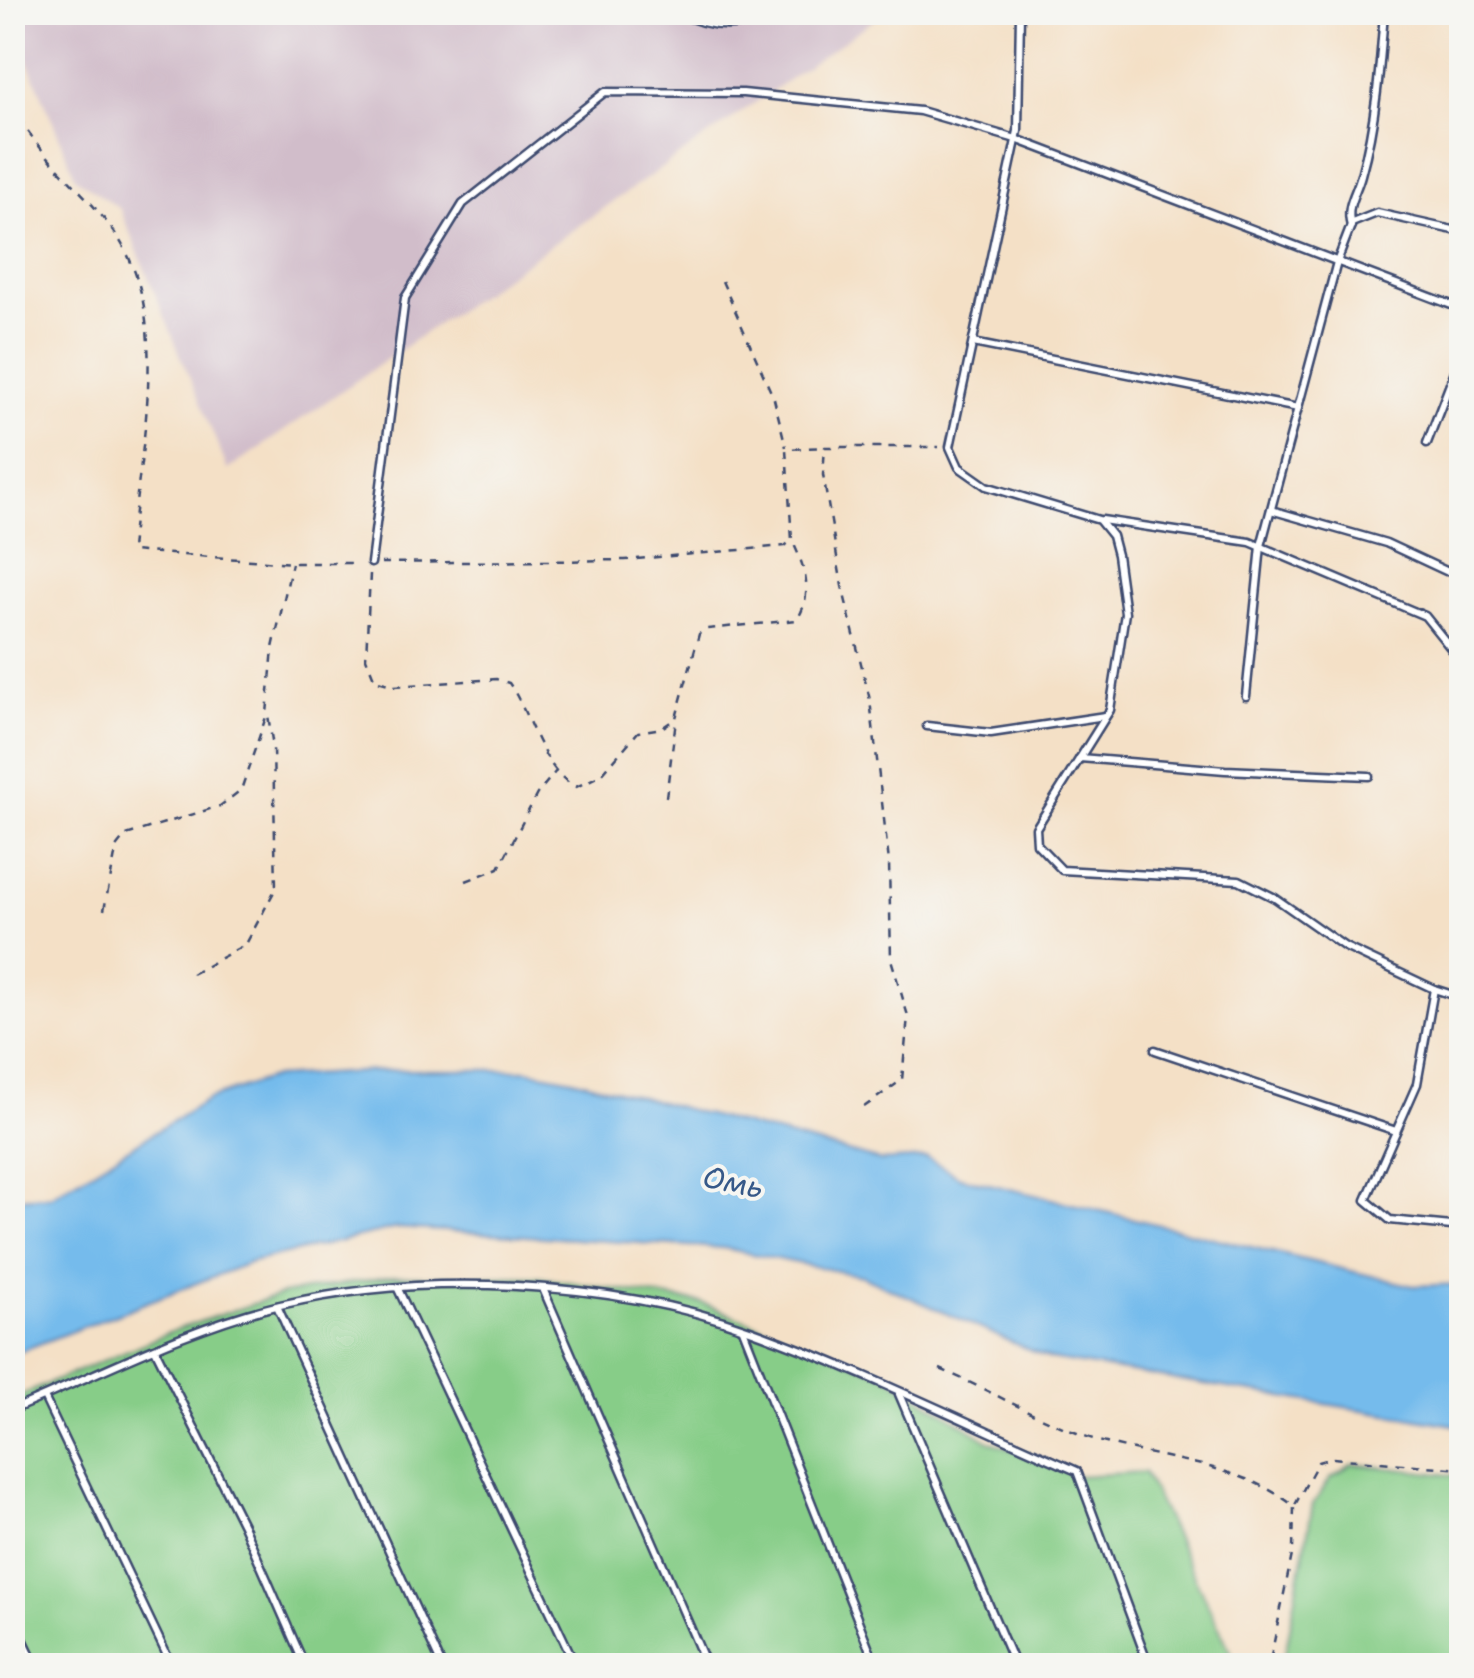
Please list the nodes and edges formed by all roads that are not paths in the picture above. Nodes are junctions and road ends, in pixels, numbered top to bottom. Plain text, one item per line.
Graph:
1 (678, 12) edge
2 (777, 12) edge
3 (1020, 12) edge
4 (1384, 12) edge
5 (1451, 12) edge
6 (1462, 16) edge
7 (1016, 140) junction
8 (1351, 226) junction
9 (1462, 232) edge
10 (1338, 262) junction
11 (1462, 309) edge
12 (972, 343) junction
13 (1462, 353) edge
14 (1298, 408) junction
15 (1427, 443) dead end
16 (1271, 510) junction
17 (1099, 520) junction
18 (1261, 546) junction
19 (370, 563) road end
20 (1446, 570) dead end
21 (1462, 662) edge
22 (1246, 696) dead end
23 (1106, 716) junction
24 (928, 726) dead end
25 (1080, 758) junction
26 (1369, 776) dead end
27 (1434, 989) junction
28 (1462, 998) edge
29 (1156, 1050) dead end
30 (1396, 1131) junction
31 (1462, 1227) edge
32 (398, 1289) junction
33 (543, 1290) junction
34 (277, 1306) junction
35 (743, 1328) junction
36 (155, 1350) junction
37 (898, 1393) junction
38 (44, 1397) junction
39 (12, 1410) edge
40 (12, 1616) edge
41 (36, 1666) edge
42 (172, 1666) edge
43 (305, 1666) edge
44 (442, 1666) edge
45 (576, 1666) edge
46 (707, 1666) edge
47 (876, 1666) edge
48 (1015, 1666) edge
49 (1149, 1666) edge

1 - 2 lane
3 - 7 lane
4 - 8 lane
5 - 6 lane
7 - 10 lane
7 - 12 lane
7 - 19 lane
8 - 9 lane
8 - 10 lane
10 - 11 lane
10 - 14 lane
12 - 14 lane
12 - 17 lane
13 - 15 lane
14 - 16 lane
16 - 18 lane
16 - 20 lane
17 - 18 lane
17 - 23 lane
18 - 21 lane
18 - 22 lane
23 - 24 lane
23 - 25 lane
25 - 26 lane
25 - 27 lane
27 - 28 lane
27 - 30 lane
29 - 30 lane
30 - 31 lane
32 - 33 lane
32 - 34 lane
32 - 45 lane
33 - 35 lane
33 - 46 lane
34 - 36 lane
34 - 44 lane
35 - 37 lane
35 - 47 lane
36 - 38 lane
36 - 43 lane
37 - 48 lane
37 - 49 lane
38 - 39 lane
38 - 42 lane
40 - 41 lane

